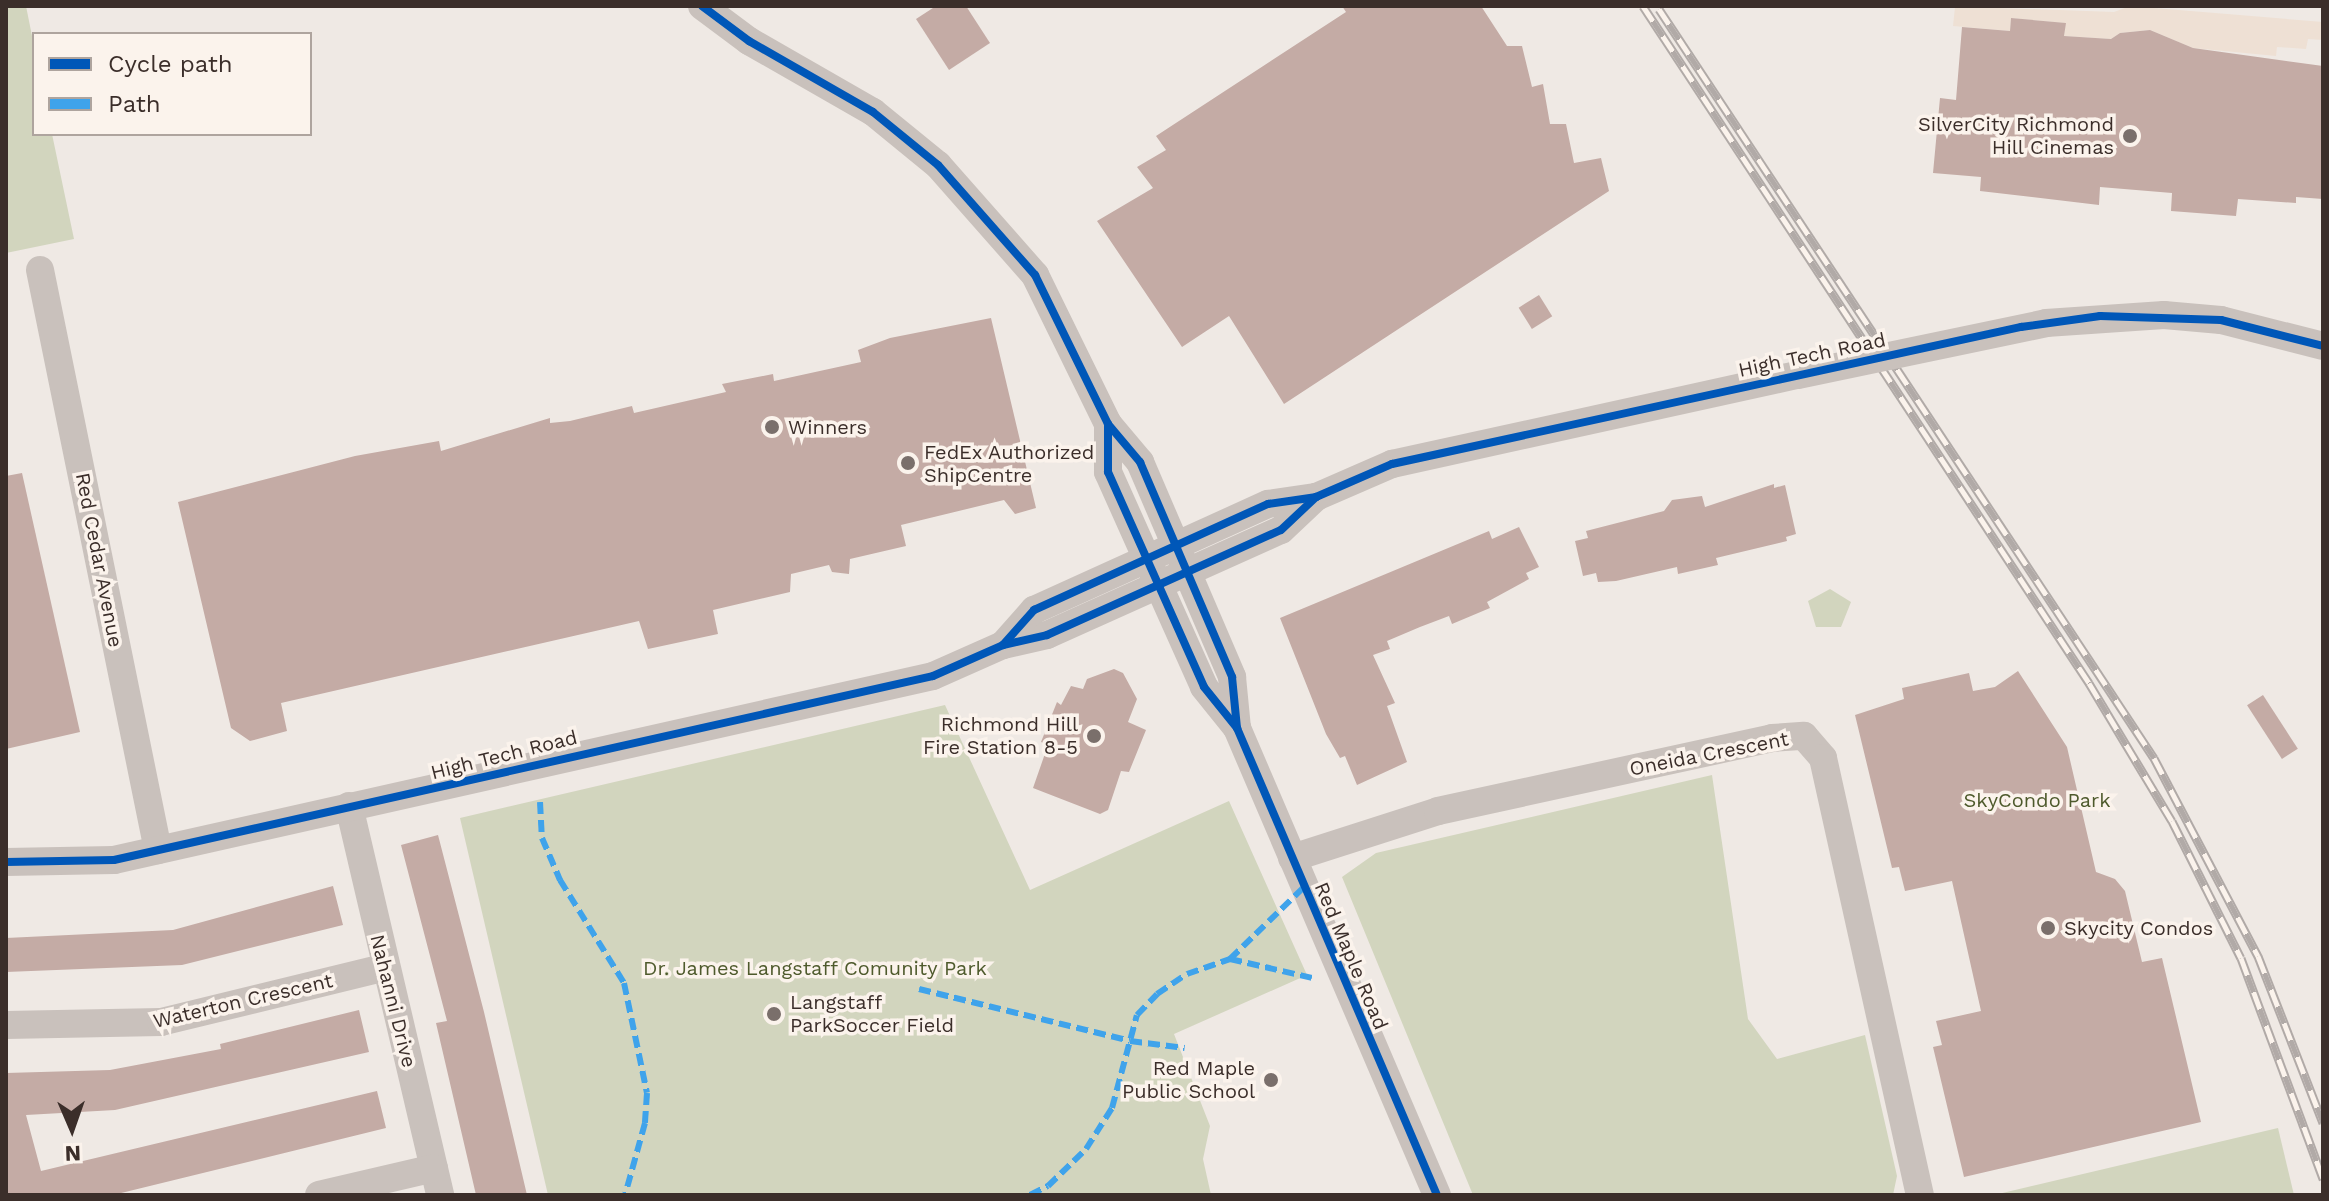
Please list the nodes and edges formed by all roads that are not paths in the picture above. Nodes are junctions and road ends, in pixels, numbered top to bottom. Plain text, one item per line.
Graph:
1 (702, 6) edge
2 (40, 270) dead end
3 (2323, 346) edge
4 (1108, 424) junction
5 (1316, 497) junction
6 (1176, 544) junction
7 (1148, 557) junction
8 (1186, 572) junction
9 (1158, 586) junction
10 (1003, 645) junction
11 (1237, 728) junction
12 (349, 806) junction
13 (158, 850) junction
14 (1292, 858) junction
15 (6, 862) edge
16 (383, 968) junction
17 (6, 1025) edge
18 (437, 1181) edge
19 (319, 1195) edge
20 (1437, 1195) edge
21 (1920, 1195) edge

1 - 4 street, Red Maple Road
2 - 13 street, Red Cedar Avenue
3 - 5 street, High Tech Road, bridge
4 - 6 street, Red Maple Road
4 - 7 street, Red Maple Road
5 - 6 street, High Tech Road
5 - 8 street, High Tech Road
6 - 7 street, High Tech Road
6 - 8 street, Red Maple Road
7 - 9 street, Red Maple Road
7 - 10 street, High Tech Road
8 - 9 street, High Tech Road
8 - 11 street, Red Maple Road
9 - 10 street, High Tech Road
9 - 11 street, Red Maple Road
10 - 12 street, High Tech Road
11 - 14 street, Red Maple Road
12 - 13 street, High Tech Road
12 - 16 street, Nahanni Drive
13 - 15 street, High Tech Road
14 - 20 street, Red Maple Road
14 - 21 street, Oneida Crescent
16 - 17 street, Waterton Crescent
16 - 18 street, Nahanni Drive
18 - 19 street

